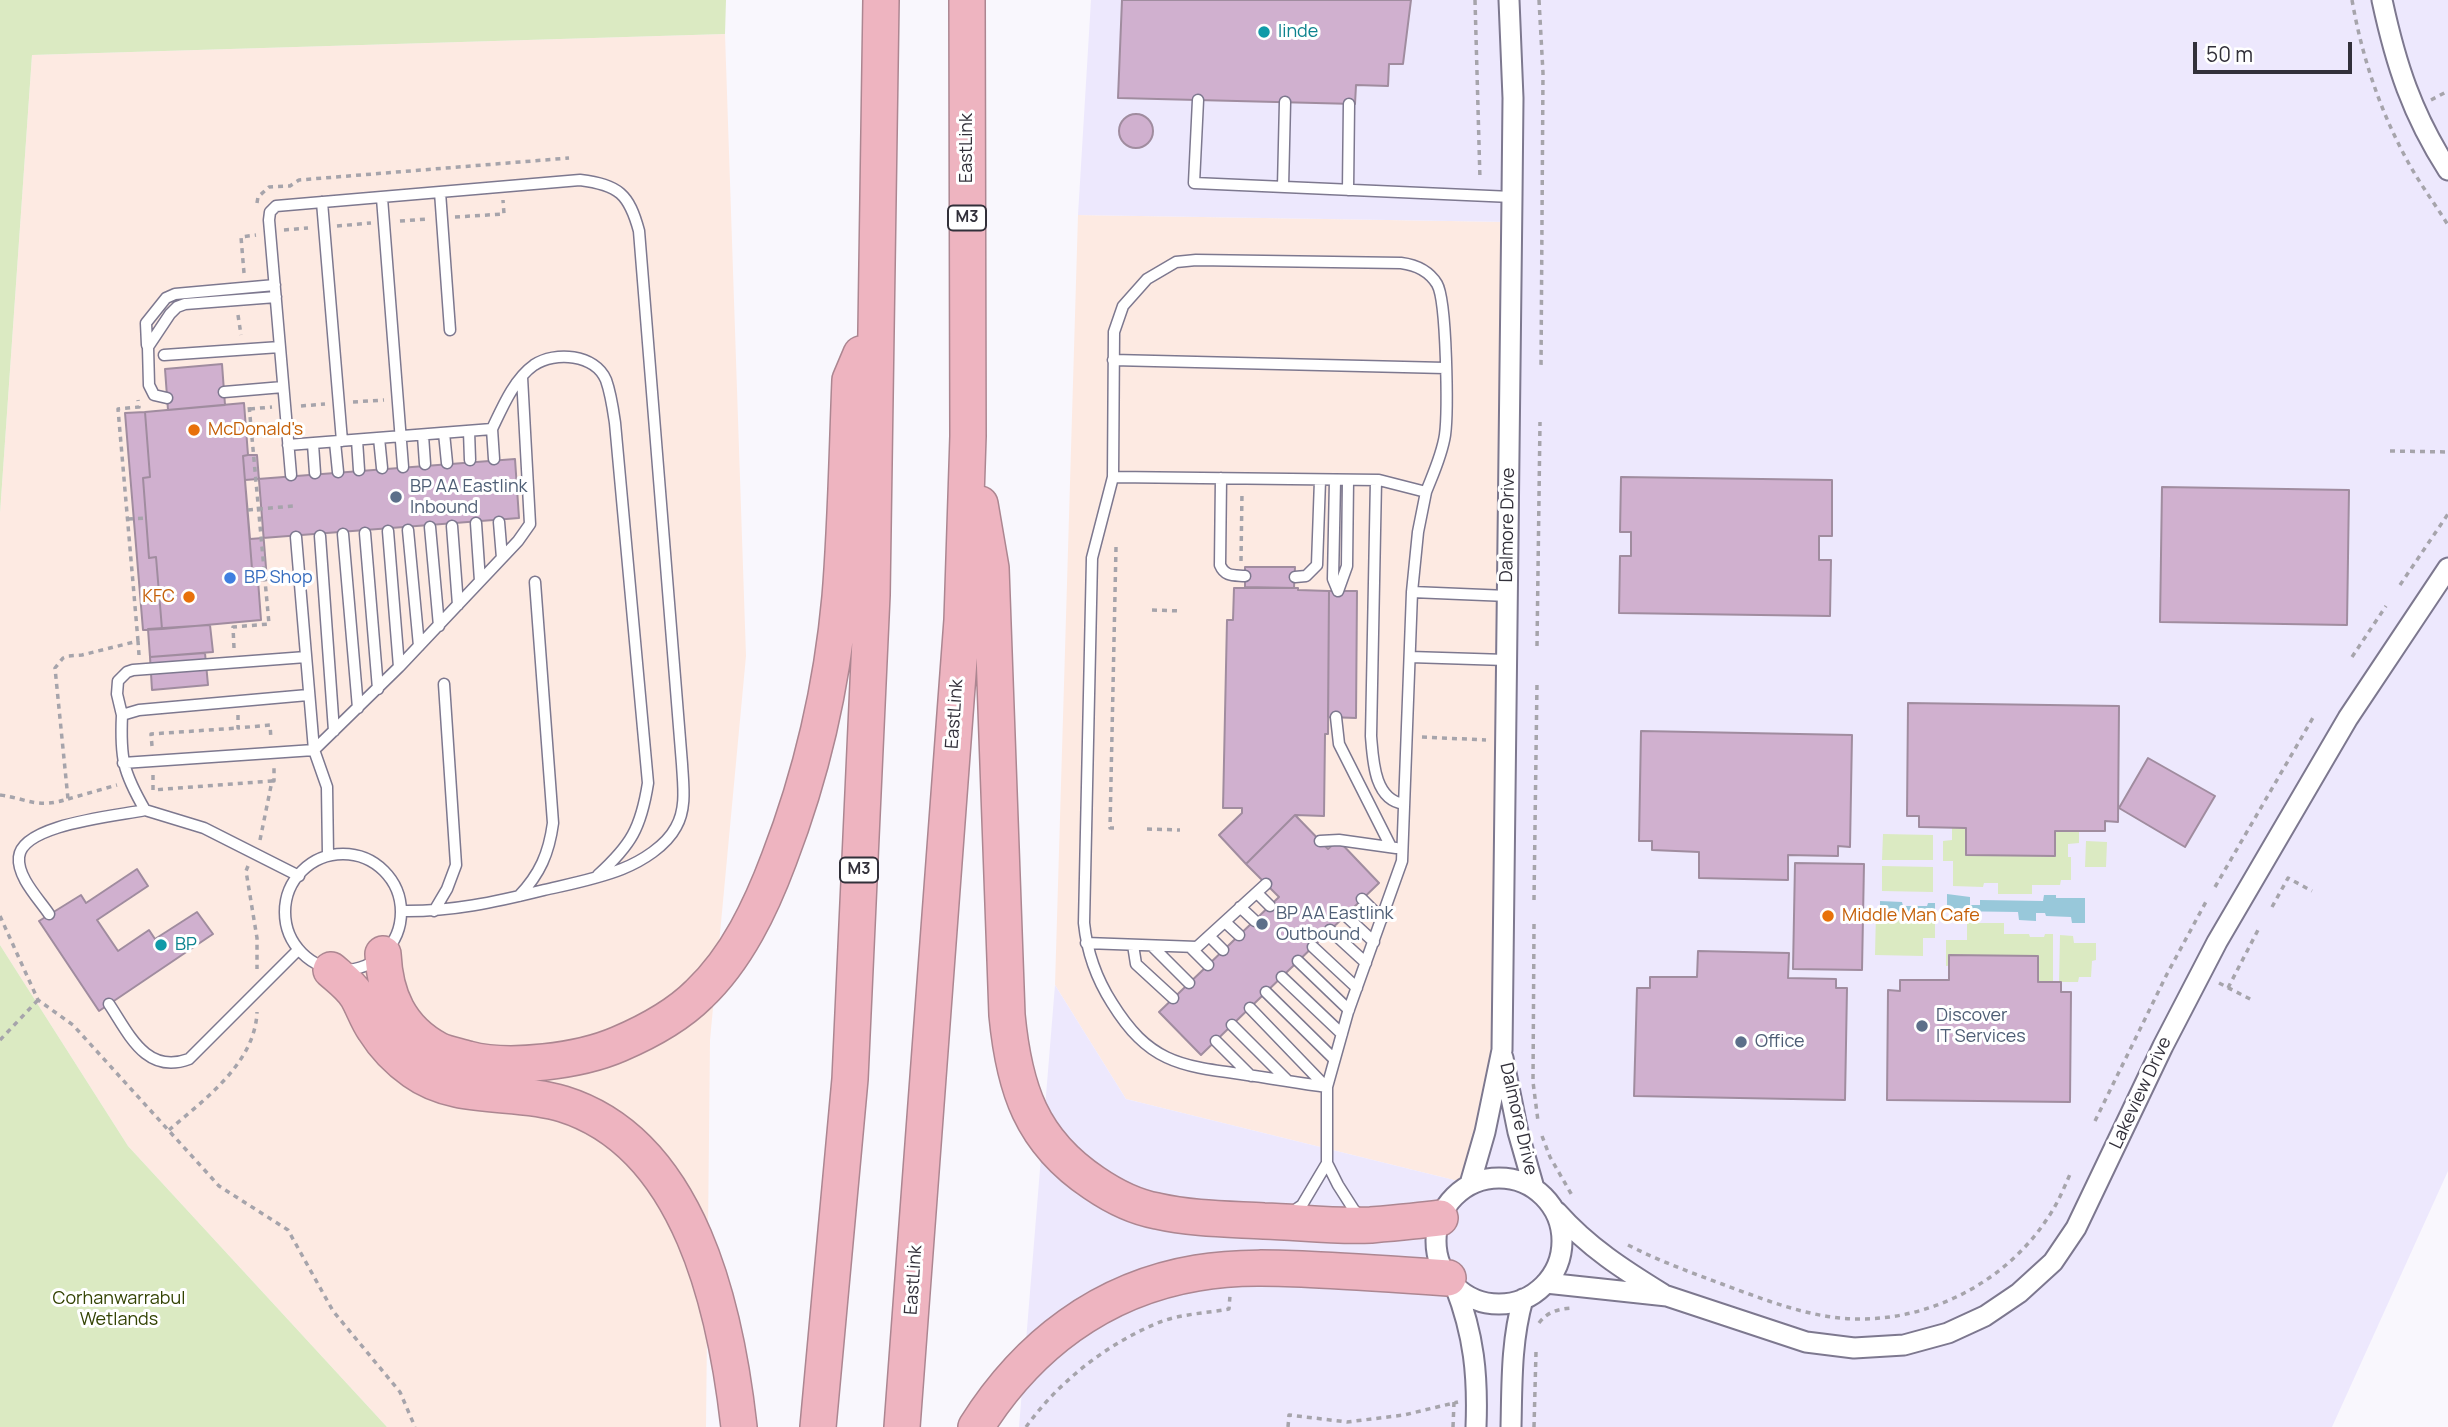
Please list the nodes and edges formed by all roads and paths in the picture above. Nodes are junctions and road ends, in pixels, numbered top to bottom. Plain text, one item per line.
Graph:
1 (881, 0) edge
2 (967, 0) edge
3 (1475, 0) edge
4 (1509, 0) edge
5 (1539, 0) edge
6 (2352, 0) edge
7 (2382, 0) edge
8 (1198, 100) dead end
9 (1285, 102) dead end
10 (1349, 104) dead end
11 (500, 164) dead end
12 (2448, 170) edge
13 (502, 187) junction
14 (1283, 187) junction
15 (1348, 190) junction
16 (440, 192) junction
17 (1480, 196) junction
18 (1512, 197) junction
19 (382, 198) junction
20 (322, 202) junction
21 (442, 218) junction
22 (384, 222) junction
23 (270, 225) junction
24 (2448, 225) edge
25 (324, 227) junction
26 (275, 285) junction
27 (276, 297) junction
28 (877, 312) junction
29 (450, 330) dead end
30 (148, 346) junction
31 (280, 346) junction
32 (164, 355) dead end
33 (1113, 360) junction
34 (1445, 368) junction
35 (1541, 369) dead end
36 (148, 374) junction
37 (522, 377) junction
38 (283, 387) junction
39 (224, 393) dead end
40 (167, 398) dead end
41 (1540, 422) dead end
42 (492, 429) junction
43 (469, 431) junction
44 (444, 433) junction
45 (423, 435) junction
46 (968, 436) junction
47 (400, 437) junction
48 (379, 438) junction
49 (357, 440) junction
50 (339, 442) junction
51 (313, 444) junction
52 (288, 445) junction
53 (2390, 451) dead end
54 (2448, 452) edge
55 (494, 458) dead end
56 (470, 460) dead end
57 (447, 463) dead end
58 (425, 464) dead end
59 (403, 467) dead end
60 (382, 468) dead end
61 (359, 470) dead end
62 (338, 472) dead end
63 (315, 473) dead end
64 (291, 475) dead end
65 (1113, 477) junction
66 (1221, 478) junction
67 (1242, 479) junction
68 (1320, 480) junction
69 (1335, 480) junction
70 (1348, 480) junction
71 (1376, 480) junction
72 (1426, 492) junction
73 (293, 506) dead end
74 (259, 509) junction
75 (248, 510) dead end
76 (2448, 514) edge
77 (146, 518) dead end
78 (128, 519) junction
79 (499, 522) dead end
80 (476, 523) dead end
81 (452, 526) dead end
82 (430, 527) dead end
83 (408, 530) dead end
84 (388, 531) dead end
85 (365, 533) dead end
86 (343, 534) dead end
87 (320, 536) dead end
88 (296, 537) dead end
89 (1116, 547) dead end
90 (502, 558) junction
91 (2448, 568) edge
92 (1243, 573) joint
93 (1295, 577) dead end
94 (480, 581) junction
95 (535, 582) dead end
96 (2400, 585) dead end
97 (1412, 592) junction
98 (1507, 596) junction
99 (458, 605) junction
100 (2386, 606) dead end
101 (1152, 610) dead end
102 (1182, 611) dead end
103 (439, 626) junction
104 (138, 641) junction
105 (419, 646) junction
106 (1538, 646) dead end
107 (306, 657) junction
108 (1409, 657) junction
109 (2352, 657) dead end
110 (1506, 660) junction
111 (235, 662) junction
112 (399, 667) junction
113 (140, 669) junction
114 (1537, 683) dead end
115 (444, 684) dead end
116 (378, 689) junction
117 (308, 695) junction
118 (237, 701) junction
119 (358, 708) junction
120 (122, 715) junction
121 (2314, 716) dead end
122 (1336, 717) dead end
123 (334, 731) junction
124 (1422, 737) dead end
125 (1486, 740) dead end
126 (314, 750) junction
127 (273, 752) junction
128 (123, 763) junction
129 (153, 777) dead end
130 (129, 782) junction
131 (0, 795) edge
132 (68, 799) junction
133 (1405, 804) junction
134 (145, 810) junction
135 (1114, 828) dead end
136 (1147, 829) dead end
137 (1181, 830) dead end
138 (1320, 841) dead end
139 (1391, 847) junction
140 (1403, 849) junction
141 (254, 853) junction
142 (328, 855) junction
143 (299, 876) junction
144 (595, 878) junction
145 (1266, 884) dead end
146 (2215, 887) dead end
147 (2312, 891) dead end
148 (1257, 893) junction
149 (519, 896) junction
150 (2208, 898) dead end
151 (1362, 899) dead end
152 (1534, 900) dead end
153 (1270, 906) dead end
154 (1240, 907) junction
155 (2272, 907) dead end
156 (401, 911) junction
157 (434, 911) junction
158 (49, 914) dead end
159 (1345, 915) dead end
160 (0, 916) edge
161 (1382, 919) junction
162 (1255, 921) dead end
163 (1225, 922) junction
164 (1534, 924) dead end
165 (1330, 930) dead end
166 (2258, 930) dead end
167 (1239, 935) dead end
168 (1209, 936) junction
169 (1374, 942) junction
170 (1086, 943) junction
171 (1133, 945) junction
172 (1152, 946) junction
173 (1190, 947) junction
174 (1313, 947) dead end
175 (298, 950) junction
176 (1223, 950) dead end
177 (383, 954) junction
178 (2174, 960) junction
179 (1297, 961) dead end
180 (1366, 963) junction
181 (1208, 965) dead end
182 (2183, 965) dead end
183 (331, 970) junction
184 (1282, 977) dead end
185 (1189, 983) dead end
186 (2219, 983) dead end
187 (1357, 988) junction
188 (2228, 988) junction
189 (257, 991) junction
190 (1266, 992) dead end
191 (1173, 998) dead end
192 (38, 1000) junction
193 (2254, 1001) dead end
194 (109, 1004) dead end
195 (1250, 1008) dead end
196 (1349, 1010) junction
197 (1232, 1025) dead end
198 (1342, 1034) junction
199 (0, 1040) edge
200 (1216, 1041) dead end
201 (1502, 1050) junction
202 (1335, 1059) junction
203 (1252, 1076) junction
204 (1288, 1081) junction
205 (1327, 1087) junction
206 (2095, 1121) dead end
207 (169, 1130) junction
208 (1327, 1163) junction
209 (2071, 1172) dead end
210 (1470, 1184) junction
211 (1534, 1188) junction
212 (1574, 1199) dead end
213 (1551, 1205) junction
214 (1440, 1218) junction
215 (1280, 1221) junction
216 (1371, 1225) junction
217 (1625, 1244) dead end
218 (1231, 1269) junction
219 (1451, 1282) junction
220 (1546, 1283) junction
221 (1667, 1297) junction
222 (1523, 1299) junction
223 (1575, 1307) dead end
224 (1538, 1325) dead end
225 (1536, 1349) dead end
226 (415, 1427) edge
227 (739, 1427) edge
228 (818, 1427) edge
229 (902, 1427) edge
230 (976, 1427) edge
231 (1026, 1427) edge
232 (1288, 1427) edge
233 (1453, 1427) edge
234 (1476, 1427) edge
235 (1511, 1427) edge
236 (1534, 1427) edge

1 - 28 highway, M3
2 - 46 highway, EastLink / M3
3 - 17 path
4 - 18 street, Dalmore Drive
5 - 35 path
6 - 24 path
7 - 12 street
8 - 14 lane
9 - 14 lane
10 - 15 lane
11 - 13 path
13 - 16 lane
13 - 21 path
13 - 144 lane
14 - 15 lane
15 - 17 lane
16 - 19 lane
16 - 21 lane
17 - 18 lane
18 - 98 street, Dalmore Drive
19 - 20 lane
19 - 22 lane
20 - 23 lane
20 - 25 lane
21 - 22 path
21 - 29 lane
22 - 25 path
22 - 47 lane
23 - 25 path
23 - 26 lane
25 - 50 lane
26 - 27 lane
26 - 30 lane
27 - 30 lane
27 - 31 lane
28 - 177 highway
28 - 228 highway, M3
30 - 36 lane
31 - 32 lane
31 - 38 lane
33 - 34 lane
33 - 34 lane
33 - 65 lane
34 - 72 lane
36 - 40 lane
36 - 78 path
37 - 42 lane
37 - 90 lane
37 - 144 lane
38 - 39 lane
38 - 52 lane
41 - 106 path
42 - 43 lane
42 - 55 lane
43 - 44 lane
43 - 56 lane
44 - 45 lane
44 - 57 lane
45 - 47 lane
45 - 58 lane
46 - 215 highway
46 - 229 highway, EastLink / M3
47 - 48 lane
47 - 59 lane
48 - 49 lane
48 - 60 lane
49 - 50 lane
49 - 61 lane
50 - 51 lane
50 - 62 lane
51 - 52 lane
51 - 63 lane
52 - 64 lane
53 - 54 path
65 - 66 lane
65 - 170 lane
66 - 67 lane
66 - 92 lane
67 - 68 lane
67 - 92 path
68 - 69 lane
68 - 93 lane
69 - 70 lane
69 - 70 lane
70 - 71 lane
71 - 72 lane
71 - 133 lane
72 - 97 lane
73 - 74 path
74 - 75 path
74 - 111 path
76 - 96 path
77 - 78 path
78 - 104 path
79 - 90 lane
80 - 94 lane
81 - 99 lane
82 - 103 lane
83 - 105 lane
84 - 112 lane
85 - 116 lane
86 - 119 lane
87 - 123 lane
88 - 107 lane
89 - 135 path
90 - 94 lane
91 - 221 street, Lakeview Drive
94 - 99 lane
95 - 149 lane
97 - 98 lane
97 - 108 lane
98 - 110 street, Dalmore Drive
99 - 103 lane
100 - 109 path
101 - 102 path
103 - 105 lane
104 - 113 path
104 - 132 path
105 - 112 lane
107 - 111 lane
107 - 117 lane
108 - 110 lane
108 - 133 lane
110 - 201 street, Dalmore Drive
111 - 113 lane
112 - 116 lane
113 - 120 lane
114 - 152 path
115 - 157 lane
116 - 119 lane
117 - 118 lane
117 - 126 lane
118 - 120 lane
118 - 127 path
119 - 123 lane
120 - 128 lane
121 - 146 path
122 - 139 lane
123 - 126 lane
124 - 125 path
126 - 127 lane
126 - 142 lane
127 - 128 lane
127 - 141 path
128 - 130 lane
129 - 130 path
130 - 132 path
130 - 134 lane
131 - 132 path
133 - 140 lane
134 - 141 lane
134 - 158 lane
136 - 137 path
138 - 139 lane
139 - 140 lane
140 - 161 lane
141 - 143 lane
141 - 189 path
142 - 143 lane
142 - 156 lane
143 - 175 lane
144 - 149 lane
145 - 148 lane
147 - 155 path
148 - 153 lane
148 - 154 lane
149 - 157 lane
150 - 178 path
151 - 161 lane
154 - 162 lane
154 - 163 lane
156 - 157 lane
156 - 177 lane
159 - 169 lane
160 - 192 path
161 - 169 lane
163 - 167 lane
163 - 168 lane
164 - 212 path
165 - 180 lane
166 - 188 path
168 - 173 lane
168 - 176 lane
169 - 180 lane
170 - 171 lane
170 - 203 lane
171 - 172 lane
171 - 191 lane
172 - 173 lane
172 - 185 lane
173 - 181 lane
174 - 187 lane
175 - 183 lane
175 - 189 lane
177 - 183 lane
178 - 182 path
178 - 206 path
179 - 196 lane
180 - 187 lane
183 - 227 highway
184 - 198 lane
186 - 188 path
187 - 196 lane
188 - 193 path
189 - 194 lane
189 - 207 path
190 - 202 lane
192 - 199 path
192 - 207 path
195 - 205 lane
196 - 198 lane
197 - 204 lane
198 - 202 lane
200 - 203 lane
201 - 210 street, Dalmore Drive
201 - 211 street, Dalmore Drive
202 - 205 lane
203 - 204 lane
204 - 205 lane
205 - 208 lane
207 - 226 path
208 - 215 lane
208 - 216 lane
209 - 217 path
210 - 211 street
210 - 214 street
211 - 213 street
213 - 220 street
213 - 221 street, Lakeview Drive
214 - 216 highway
214 - 219 street
215 - 216 highway
218 - 219 highway
218 - 230 highway
218 - 231 path
219 - 222 street
219 - 234 street
220 - 221 street, Lakeview Drive
220 - 222 street
222 - 235 street
223 - 224 path
225 - 236 path
232 - 233 path

